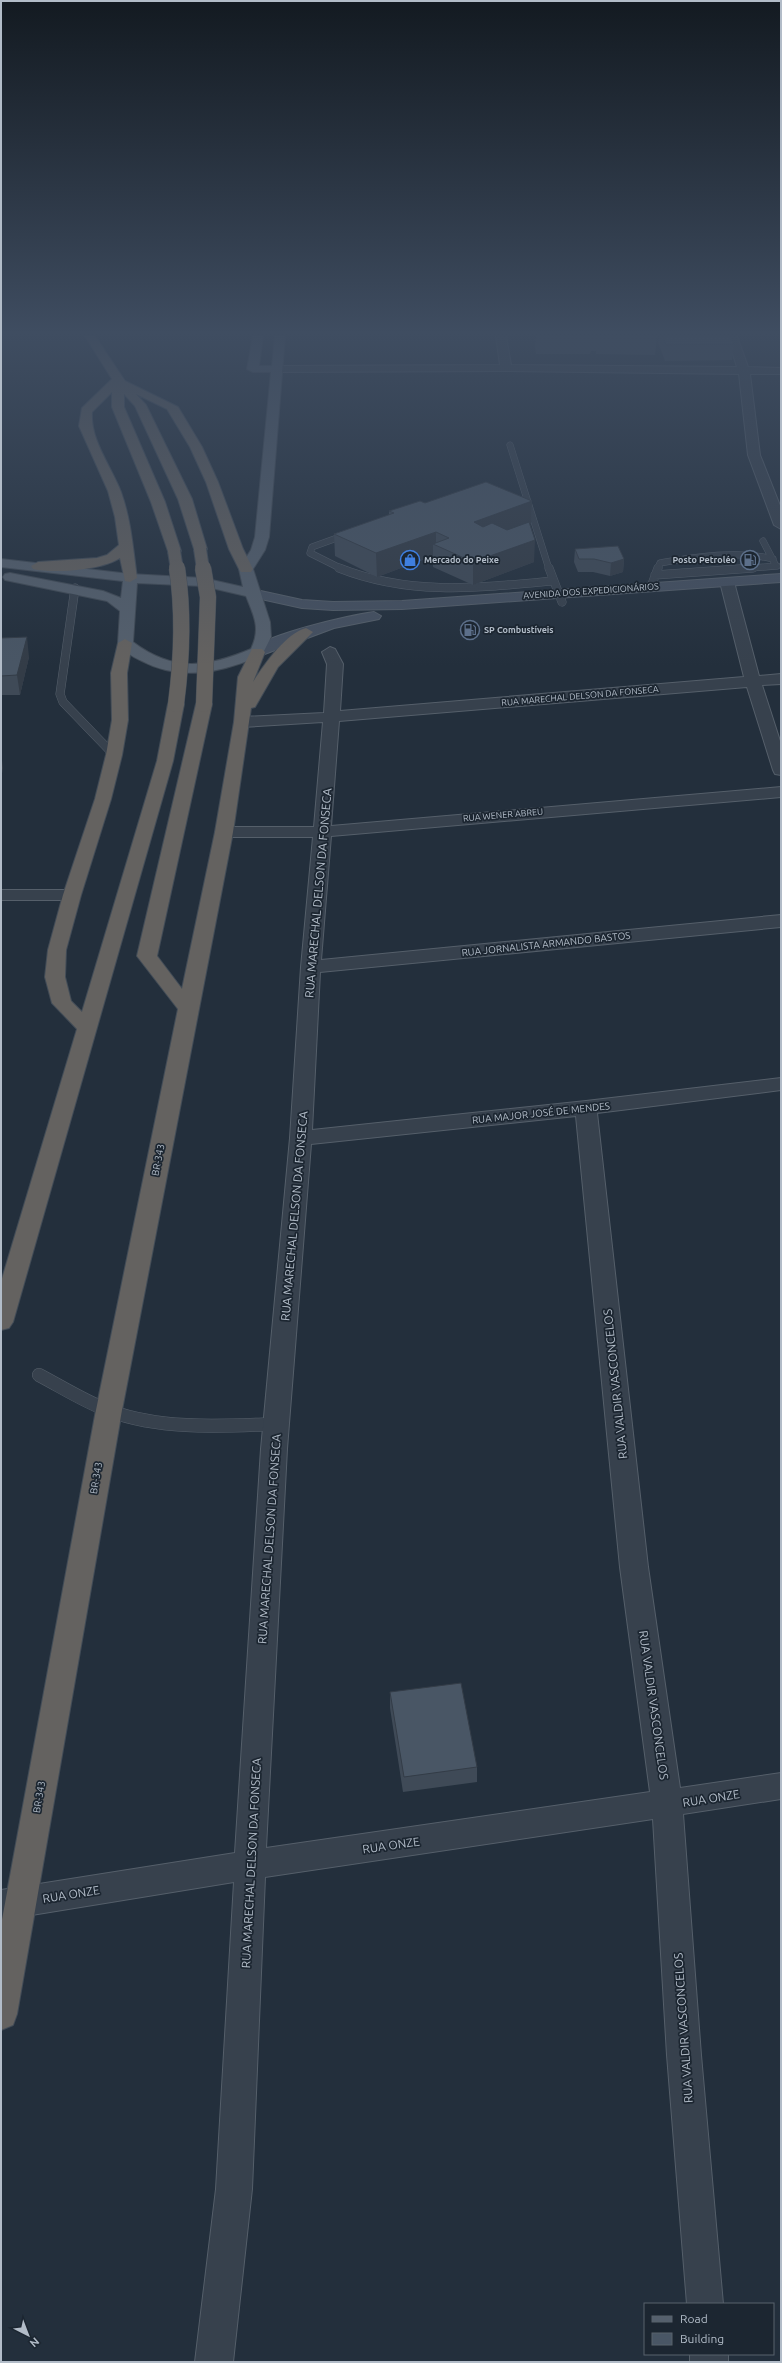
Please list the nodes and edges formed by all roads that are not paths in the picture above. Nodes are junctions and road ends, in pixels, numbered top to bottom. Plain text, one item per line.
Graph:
1 (94, 446) edge
2 (134, 446) edge
3 (160, 446) edge
4 (196, 446) edge
5 (270, 446) edge
6 (510, 446) edge
7 (753, 446) edge
8 (520, 506) edge
9 (528, 506) junction
10 (781, 525) edge
11 (357, 530) edge
12 (763, 541) dead end
13 (127, 544) junction
14 (773, 559) junction
15 (1, 563) edge
16 (38, 566) junction
17 (246, 569) junction
18 (780, 572) edge
19 (1, 576) edge
20 (130, 578) junction
21 (653, 581) junction
22 (186, 582) junction
23 (729, 585) junction
24 (781, 586) edge
25 (75, 588) junction
26 (558, 592) junction
27 (252, 593) junction
28 (127, 609) junction
29 (403, 609) junction
30 (306, 632) junction
31 (125, 643) junction
32 (257, 652) junction
33 (330, 652) dead end
34 (781, 679) edge
35 (753, 682) junction
36 (331, 717) junction
37 (242, 720) junction
38 (114, 755) junction
39 (781, 770) edge
40 (781, 792) edge
41 (224, 832) junction
42 (322, 832) junction
43 (1, 895) edge
44 (72, 895) junction
45 (781, 921) edge
46 (311, 967) junction
47 (188, 1009) junction
48 (88, 1029) junction
49 (781, 1084) edge
50 (586, 1108) junction
51 (301, 1138) junction
52 (1, 1322) edge
53 (39, 1375) dead end
54 (109, 1410) junction
55 (276, 1424) junction
56 (781, 1786) edge
57 (667, 1805) junction
58 (250, 1866) junction
59 (11, 1904) edge
60 (1, 2014) edge
61 (705, 2303) edge
62 (214, 2362) edge

1 - 13 highway
2 - 48 highway, bridge
3 - 47 highway, bridge
4 - 17 highway
5 - 17 main road
6 - 9 lane
7 - 10 street
8 - 9 lane
9 - 26 lane
11 - 26 lane
12 - 14 lane
13 - 16 highway
13 - 20 highway
14 - 18 lane
14 - 21 lane
15 - 16 main road
16 - 20 main road
17 - 27 main road
18 - 21 lane
18 - 23 main road, AVENIDA DOS EXPEDICIONÁRIOS
19 - 25 main road
20 - 22 main road
20 - 28 main road
21 - 23 main road, AVENIDA DOS EXPEDICIONÁRIOS
21 - 26 main road, AVENIDA DOS EXPEDICIONÁRIOS
22 - 27 main road
22 - 28 main road
23 - 24 main road, AVENIDA DOS EXPEDICIONÁRIOS
23 - 26 main road, AVENIDA DOS EXPEDICIONÁRIOS
23 - 35 street
25 - 28 main road
25 - 38 lane
26 - 29 main road, AVENIDA DOS EXPEDICIONÁRIOS
27 - 29 main road
27 - 32 main road
28 - 31 main road
29 - 30 main road
30 - 32 main road
30 - 37 highway
31 - 32 main road
31 - 38 highway
32 - 37 highway
33 - 36 street, RUA MARECHAL DELSON DA FONSECA
34 - 35 street, RUA MARECHAL DELSON DA FONSECA
35 - 36 street, RUA MARECHAL DELSON DA FONSECA
35 - 39 street
36 - 37 street, RUA MARECHAL DELSON DA FONSECA
36 - 42 street, RUA MARECHAL DELSON DA FONSECA
37 - 41 highway, BR-343
38 - 44 highway
40 - 42 street, RUA WENER ABREU
41 - 42 street, RUA WENER ABREU
41 - 47 highway, BR-343
42 - 46 street, RUA MARECHAL DELSON DA FONSECA
43 - 44 lane
44 - 48 highway
45 - 46 street, RUA JORNALISTA ARMANDO BASTOS
46 - 51 street, RUA MARECHAL DELSON DA FONSECA
47 - 54 highway, BR-343
48 - 52 highway
49 - 50 street, RUA MAJOR JOSÉ DE MENDES
50 - 51 street, RUA MAJOR JOSÉ DE MENDES
50 - 57 street, RUA VALDIR VASCONCELOS
51 - 55 street, RUA MARECHAL DELSON DA FONSECA
53 - 54 lane
54 - 55 lane
54 - 59 highway, BR-343
55 - 58 street, RUA MARECHAL DELSON DA FONSECA
56 - 57 street, RUA ONZE
57 - 58 street, RUA ONZE
57 - 61 street, RUA VALDIR VASCONCELOS
58 - 59 street, RUA ONZE
58 - 62 street, RUA MARECHAL DELSON DA FONSECA
59 - 60 highway, BR-343

